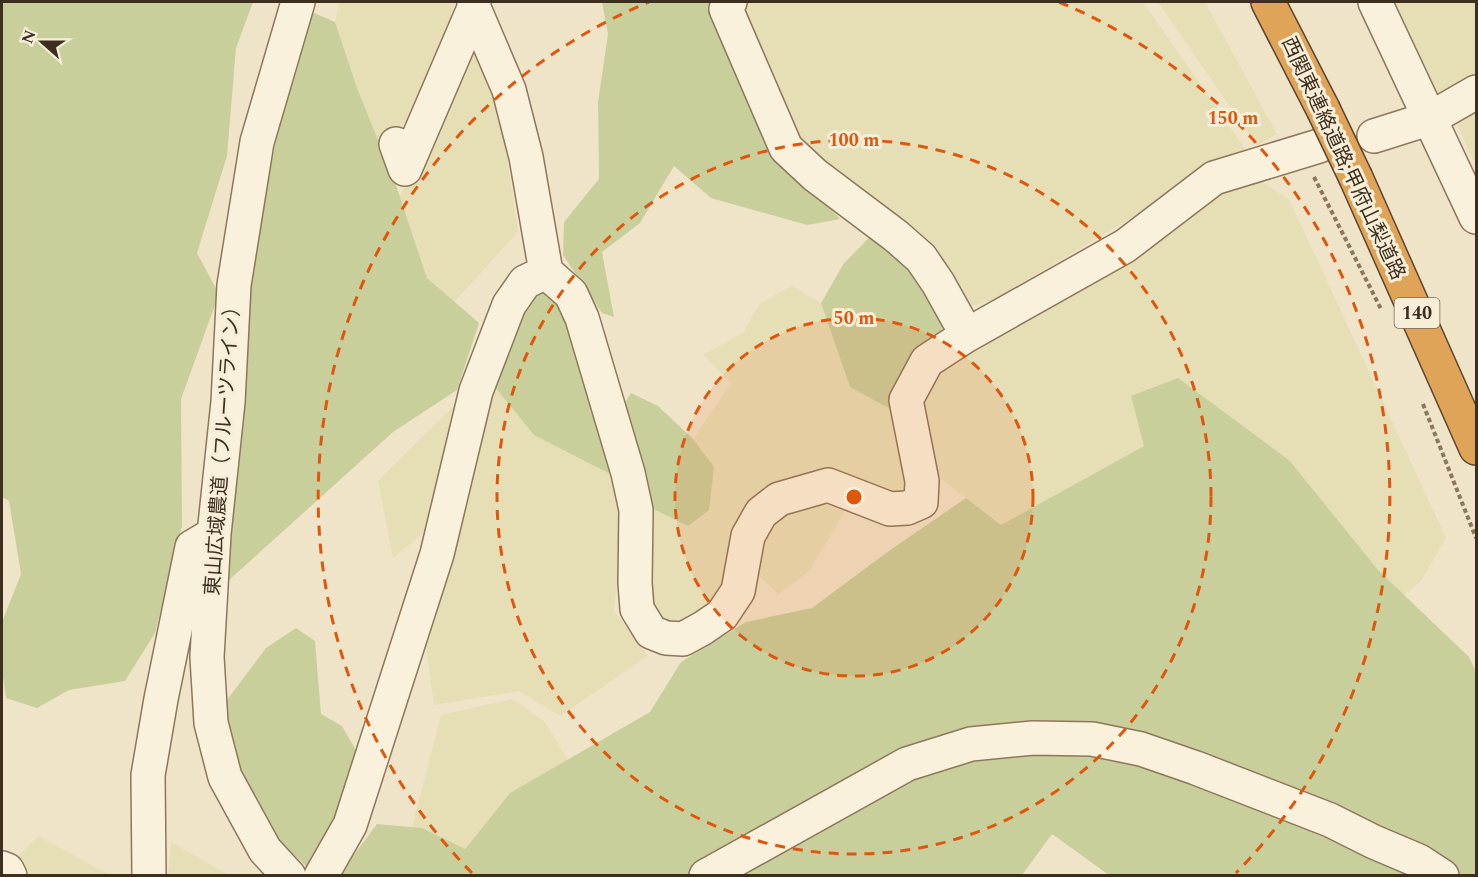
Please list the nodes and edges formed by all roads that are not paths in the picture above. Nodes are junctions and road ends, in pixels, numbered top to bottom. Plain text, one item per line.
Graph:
1 (298, 2) edge
2 (730, 2) edge
3 (1268, 2) edge
4 (1375, 2) edge
5 (474, 5) edge
6 (1476, 92) edge
7 (1431, 118) junction
8 (1374, 136) dead end
9 (396, 144) dead end
10 (1310, 149) road end
11 (1476, 217) edge
12 (546, 272) junction
13 (967, 335) junction
14 (1476, 448) edge
15 (214, 534) junction
16 (2, 868) edge
17 (10, 876) edge
18 (149, 876) edge
19 (289, 876) edge
20 (321, 876) edge
21 (706, 876) edge
22 (1442, 876) edge

1 - 15 street, 東山広域農道（フルーツライン）
2 - 13 street
3 - 14 highway, 西関東連絡道路;甲府山梨道路 / 140, bridge
4 - 7 street
5 - 9 street
5 - 12 street
6 - 7 street
7 - 8 street
7 - 11 street
10 - 13 street
12 - 13 street
12 - 20 street
15 - 18 street
15 - 19 street, 東山広域農道（フルーツライン）
16 - 17 street
21 - 22 street

